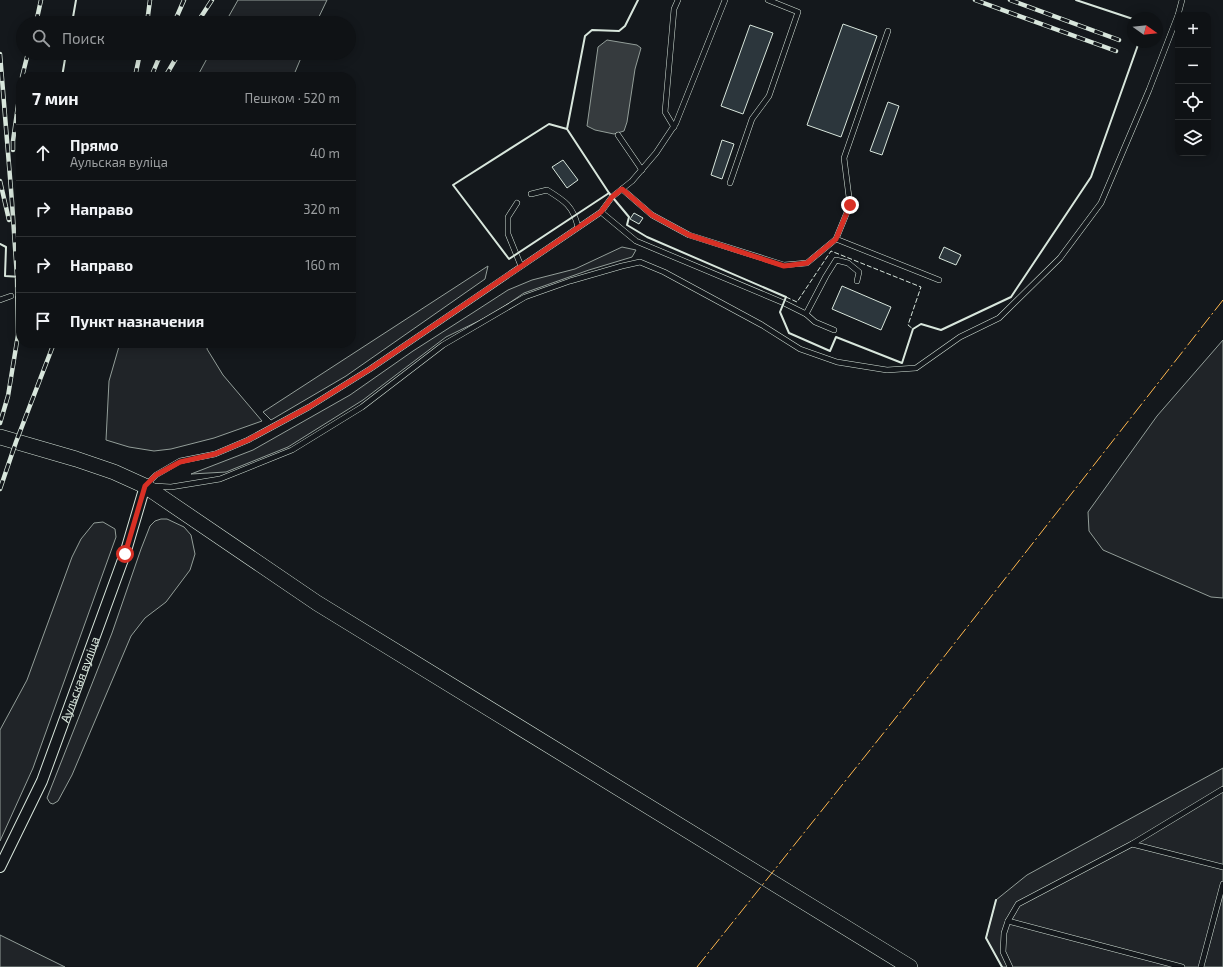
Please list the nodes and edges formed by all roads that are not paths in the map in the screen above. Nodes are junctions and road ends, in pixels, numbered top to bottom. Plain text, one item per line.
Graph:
1 (678, 0) edge
2 (725, 0) edge
3 (768, 0) edge
4 (1182, 0) edge
5 (1179, 12) edge
6 (1175, 23) edge
7 (888, 31) dead end
8 (674, 127) junction
9 (618, 135) dead end
10 (642, 170) junction
11 (730, 183) dead end
12 (622, 189) junction
13 (531, 194) dead end
14 (517, 203) dead end
15 (601, 212) junction
16 (578, 228) junction
17 (836, 239) junction
18 (521, 266) junction
19 (939, 280) dead end
20 (857, 281) dead end
21 (11, 296) dead end
22 (0, 300) edge
23 (806, 314) junction
24 (834, 330) dead end
25 (0, 437) edge
26 (145, 486) junction
27 (1223, 789) edge
28 (1132, 844) junction
29 (0, 867) edge
30 (1223, 867) edge
31 (1223, 884) edge
32 (1008, 921) junction
33 (910, 967) edge
34 (1010, 967) edge
35 (1182, 967) edge
36 (1202, 967) edge

1 - 8 lane
2 - 8 lane
3 - 11 lane
4 - 5 lane
6 - 26 lane
7 - 17 lane
8 - 10 lane
9 - 10 lane
10 - 12 lane
12 - 15 lane
12 - 17 lane
13 - 16 lane
14 - 18 lane
15 - 16 lane
15 - 23 lane
16 - 18 lane
17 - 19 lane
18 - 26 lane
20 - 23 lane
21 - 22 lane
23 - 24 lane
25 - 26 street
26 - 29 street, Аульская вуліца
26 - 33 street
27 - 28 lane
28 - 30 lane
28 - 32 lane
31 - 36 lane
32 - 34 lane
32 - 35 lane

